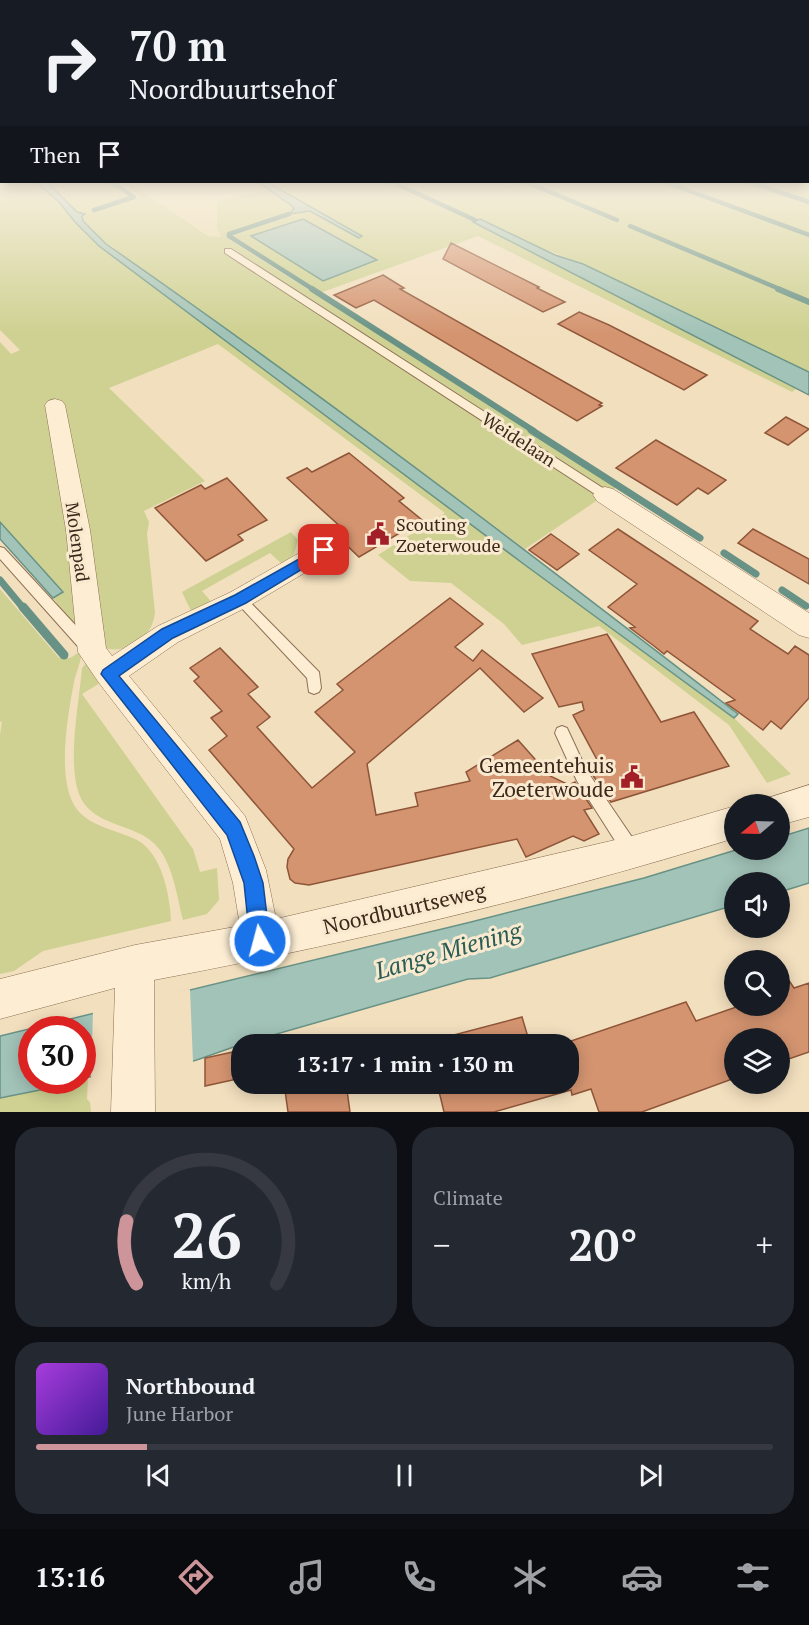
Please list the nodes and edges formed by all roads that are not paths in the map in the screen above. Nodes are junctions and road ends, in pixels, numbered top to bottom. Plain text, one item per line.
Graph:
1 (228, 251) dead end
2 (55, 405) dead end
3 (605, 495) joint
4 (324, 550) dead end
5 (0, 551) edge
6 (240, 599) junction
7 (809, 627) edge
8 (100, 663) junction
9 (314, 688) dead end
10 (562, 733) dead end
11 (809, 801) edge
12 (790, 806) edge
13 (724, 825) edge
14 (632, 853) junction
15 (260, 941) junction
16 (135, 974) junction
17 (0, 999) edge
18 (134, 1098) edge

1 - 3 lane, Weidelaan
2 - 8 street, Molenpad
3 - 7 street, Weidelaan
4 - 6 street
5 - 8 lane
6 - 8 street
6 - 9 lane
8 - 15 street
10 - 14 lane
11 - 12 street
13 - 14 street, Noordbuurtseweg
14 - 15 street, Noordbuurtseweg
15 - 16 street, Noordbuurtseweg
16 - 17 street, Noordbuurtseweg
16 - 18 street

